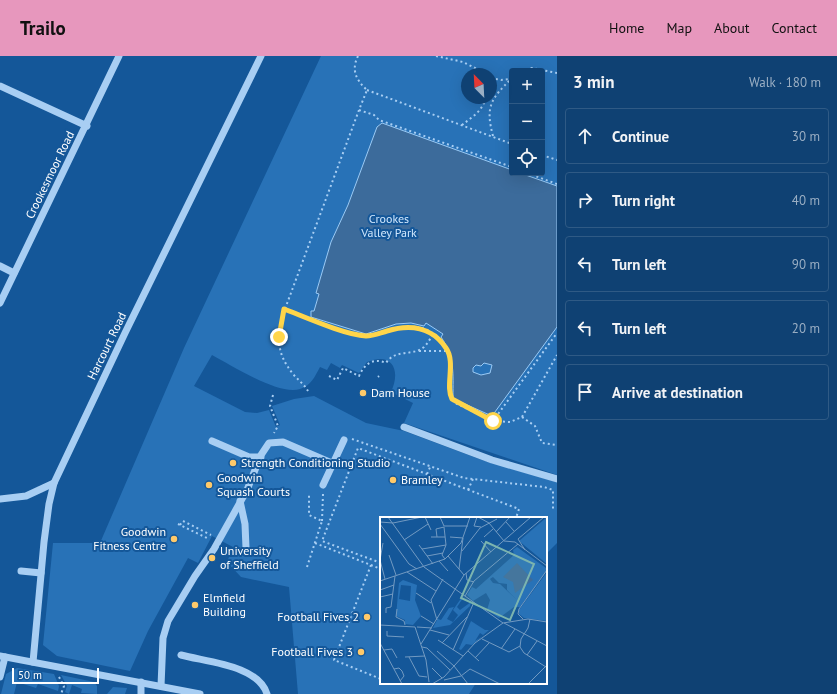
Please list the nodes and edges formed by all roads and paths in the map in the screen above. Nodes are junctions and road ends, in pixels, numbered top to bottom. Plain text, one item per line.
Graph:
1 (262, 56) edge
2 (358, 56) edge
3 (436, 56) edge
4 (117, 57) edge
5 (475, 68) edge
6 (545, 70) edge
7 (557, 72) edge
8 (509, 78) edge
9 (497, 79) edge
10 (509, 80) edge
11 (0, 86) edge
12 (367, 90) junction
13 (497, 94) edge
14 (483, 104) edge
15 (491, 104) edge
16 (359, 110) junction
17 (462, 125) junction
18 (87, 126) junction
19 (493, 136) junction
20 (509, 143) edge
21 (545, 156) edge
22 (557, 160) edge
23 (509, 166) edge
24 (535, 176) edge
25 (557, 184) edge
26 (0, 266) edge
27 (14, 273) junction
28 (0, 303) edge
29 (284, 309) junction
30 (433, 333) junction
31 (557, 333) edge
32 (416, 351) junction
33 (448, 351) junction
34 (557, 354) edge
35 (329, 376) dead end
36 (308, 391) dead end
37 (273, 395) dead end
38 (522, 417) junction
39 (493, 421) junction
40 (278, 426) dead end
41 (404, 427) dead end
42 (344, 440) joint
43 (212, 441) dead end
44 (364, 443) junction
45 (557, 445) edge
46 (362, 449) junction
47 (261, 457) junction
48 (334, 464) junction
49 (431, 465) junction
50 (427, 474) junction
51 (473, 479) junction
52 (557, 479) edge
53 (54, 483) junction
54 (323, 484) joint
55 (468, 490) junction
56 (309, 494) dead end
57 (0, 499) edge
58 (240, 501) junction
59 (554, 502) junction
60 (557, 502) edge
61 (553, 509) dead end
62 (516, 517) edge
63 (322, 521) junction
64 (218, 541) junction
65 (315, 543) junction
66 (246, 548) dead end
67 (380, 563) edge
68 (371, 564) junction
69 (307, 568) dead end
70 (380, 568) edge
71 (21, 571) dead end
72 (41, 573) junction
73 (206, 609) dead end
74 (224, 615) dead end
75 (181, 655) dead end
76 (2, 656) edge
77 (33, 662) junction
78 (52, 666) junction
79 (0, 677) edge
80 (380, 679) edge
81 (141, 682) junction
82 (161, 686) junction
83 (61, 694) edge
84 (141, 694) edge
85 (200, 694) edge
86 (268, 694) edge

1 - 53 street, Harcourt Road
2 - 12 path
3 - 5 path
4 - 18 street, Crookesmoor Road
6 - 7 path
8 - 9 path
10 - 13 path
11 - 18 street
12 - 16 path
12 - 17 path
14 - 17 path
15 - 19 path
16 - 23 path
16 - 29 path
17 - 19 path
18 - 27 street, Crookesmoor Road
19 - 20 path
21 - 22 path
24 - 25 path
26 - 27 street
27 - 28 street, Crookesmoor Road
29 - 30 path
29 - 36 path
30 - 32 path
30 - 33 path
31 - 39 path
32 - 33 path
32 - 35 path
33 - 39 path
34 - 38 path
37 - 40 path
38 - 39 path
38 - 45 path
41 - 52 street
42 - 44 path
42 - 48 street
43 - 47 street
44 - 46 path
44 - 49 path
46 - 50 path
46 - 67 path
47 - 48 street
47 - 58 street
48 - 54 street
49 - 50 path
49 - 51 path
50 - 55 path
51 - 55 path
51 - 59 path
53 - 57 street
53 - 72 street, Harcourt Road
54 - 63 path
55 - 62 path
56 - 63 path
58 - 64 street
58 - 66 street
59 - 60 path
59 - 61 path
63 - 65 path
64 - 64 path
64 - 82 street
65 - 68 path
65 - 69 path
68 - 70 path
68 - 80 path
71 - 72 street
72 - 77 street, Harcourt Road
73 - 74 path
75 - 86 street
76 - 77 street
76 - 79 street
77 - 78 street
78 - 81 street
78 - 83 path
81 - 82 street
81 - 84 street
82 - 85 street

